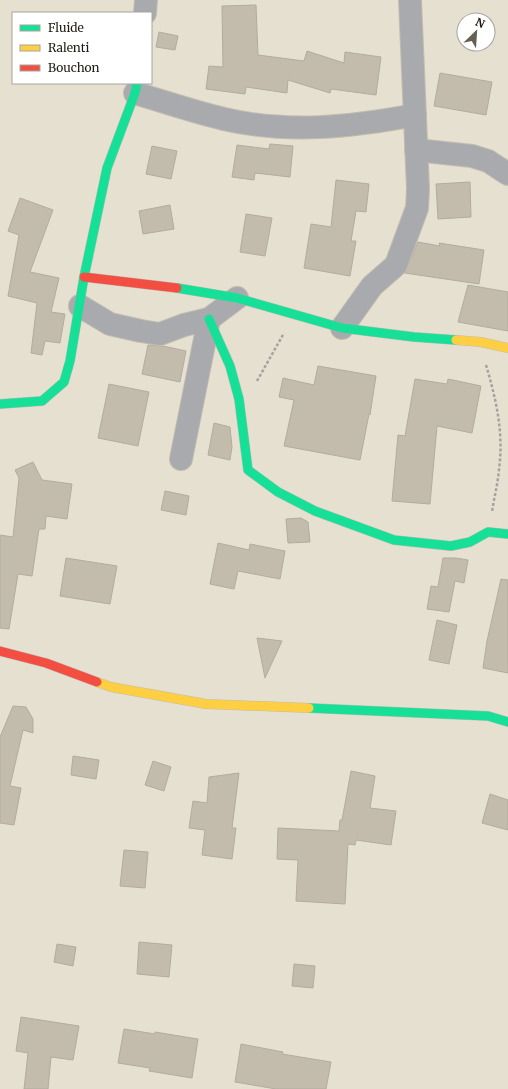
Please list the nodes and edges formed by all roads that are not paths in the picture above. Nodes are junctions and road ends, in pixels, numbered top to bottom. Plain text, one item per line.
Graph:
1 (146, 0) edge
2 (410, 0) edge
3 (145, 12) edge
4 (136, 88) edge
5 (415, 115) junction
6 (416, 150) junction
7 (508, 174) edge
8 (84, 277) junction
9 (237, 298) junction
10 (80, 306) junction
11 (209, 319) junction
12 (342, 328) junction
13 (508, 348) edge
14 (0, 404) edge
15 (181, 459) dead end
16 (508, 534) edge
17 (0, 651) edge
18 (508, 722) edge

1 - 3 street
2 - 5 street
4 - 5 street
4 - 8 street
5 - 6 street
6 - 7 street
6 - 12 street
8 - 9 street
8 - 10 street
9 - 11 street
9 - 12 street
10 - 11 street
10 - 14 street
11 - 15 street
11 - 16 street
12 - 13 street
17 - 18 street

